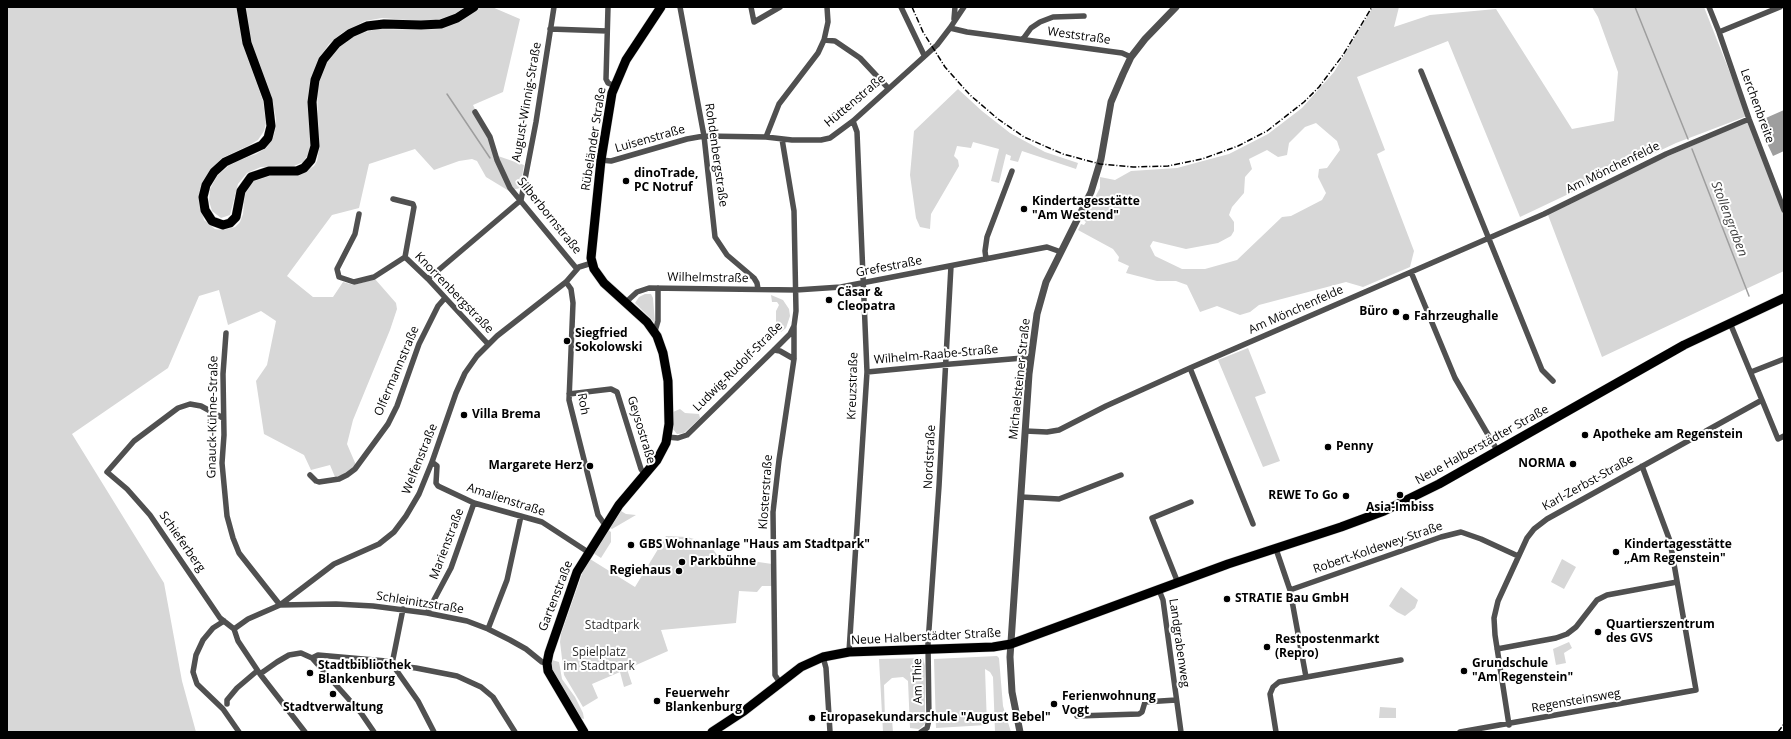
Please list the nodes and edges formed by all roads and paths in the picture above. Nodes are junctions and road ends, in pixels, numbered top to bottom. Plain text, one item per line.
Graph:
1 (242, 7) edge
2 (474, 7) edge
3 (554, 7) edge
4 (608, 7) edge
5 (661, 7) edge
6 (680, 7) edge
7 (780, 7) edge
8 (827, 7) edge
9 (901, 7) edge
10 (956, 7) edge
11 (964, 7) edge
12 (1176, 7) edge
13 (1709, 7) edge
14 (1780, 7) edge
15 (752, 8) edge
16 (1084, 16) dead end
17 (954, 20) junction
18 (950, 28) junction
19 (550, 29) junction
20 (607, 31) junction
21 (1719, 32) junction
22 (1023, 39) junction
23 (824, 40) junction
24 (924, 55) junction
25 (1131, 58) junction
26 (1421, 71) dead end
27 (615, 86) junction
28 (888, 88) junction
29 (475, 112) dead end
30 (1749, 119) junction
31 (853, 121) junction
32 (704, 136) junction
33 (766, 137) junction
34 (782, 139) junction
35 (601, 160) junction
36 (1012, 171) dead end
37 (393, 199) dead end
38 (521, 200) junction
39 (1784, 210) edge
40 (359, 214) dead end
41 (1488, 239) junction
42 (1061, 252) junction
43 (405, 257) junction
44 (986, 259) junction
45 (592, 263) junction
46 (951, 266) junction
47 (577, 269) junction
48 (1411, 272) junction
49 (428, 279) junction
50 (566, 282) junction
51 (863, 283) junction
52 (658, 288) junction
53 (758, 289) junction
54 (796, 290) junction
55 (445, 298) junction
56 (1784, 298) edge
57 (625, 303) junction
58 (1730, 322) junction
59 (794, 326) junction
60 (654, 331) junction
61 (226, 333) dead end
62 (488, 344) junction
63 (774, 350) junction
64 (794, 359) junction
65 (1031, 359) junction
66 (1783, 361) edge
67 (946, 364) junction
68 (1190, 368) junction
69 (867, 372) junction
70 (1751, 372) junction
71 (1553, 381) dead end
72 (569, 394) junction
73 (1762, 400) junction
74 (223, 418) junction
75 (1025, 431) junction
76 (1784, 436) edge
77 (667, 437) junction
78 (1497, 450) junction
79 (432, 462) junction
80 (1642, 466) junction
81 (310, 475) dead end
82 (646, 475) junction
83 (1120, 475) dead end
84 (1021, 497) junction
85 (1191, 502) dead end
86 (474, 503) junction
87 (521, 516) junction
88 (1253, 524) dead end
89 (605, 525) junction
90 (1276, 549) junction
91 (588, 552) junction
92 (1518, 556) junction
93 (1676, 582) junction
94 (1178, 583) junction
95 (1159, 590) junction
96 (1290, 590) junction
97 (280, 605) junction
98 (403, 609) junction
99 (428, 613) junction
100 (224, 621) junction
101 (488, 628) junction
102 (234, 629) junction
103 (1011, 644) junction
104 (928, 649) junction
105 (1497, 650) junction
106 (849, 652) junction
107 (823, 657) junction
108 (312, 658) junction
109 (1401, 660) dead end
110 (546, 663) junction
111 (392, 664) junction
112 (259, 673) junction
113 (1306, 677) junction
114 (780, 683) junction
115 (1176, 700) junction
116 (226, 704) dead end
117 (1077, 716) dead end
118 (1509, 725) junction
119 (725, 729) edge
120 (238, 732) edge
121 (305, 732) edge
122 (374, 732) edge
123 (434, 732) edge
124 (515, 732) edge
125 (584, 732) edge
126 (712, 732) edge
127 (830, 732) edge
128 (921, 732) edge
129 (1020, 732) edge
130 (1181, 732) edge
131 (1276, 732) edge
132 (1460, 732) edge

1 - 2 main road
3 - 19 street, August-Winnig-Straße
4 - 20 street
5 - 27 main road, Rübeländer Straße
6 - 32 street, Rohdenbergstraße
7 - 15 street
8 - 23 street
9 - 24 street
10 - 17 street
11 - 17 street
12 - 25 street, Michaelsteiner Straße
13 - 21 street, Lerchenbreite
14 - 21 street
16 - 22 street, Weststraße
17 - 18 street, Hüttenstraße
18 - 22 street, Weststraße
18 - 24 street, Hüttenstraße
19 - 20 street
19 - 38 street, August-Winnig-Straße
20 - 27 street
21 - 30 street, Lerchenbreite
22 - 25 street, Weststraße
23 - 28 street
23 - 33 street
24 - 28 street, Hüttenstraße
25 - 42 street, Michaelsteiner Straße
26 - 41 street
27 - 35 main road, Rübeländer Straße
28 - 31 street, Hüttenstraße
29 - 38 street, Silberbornstraße
30 - 39 street, Lerchenbreite
30 - 41 street, Am Mönchenfelde
31 - 34 street, Hüttenstraße
31 - 51 street, Kreuzstraße
32 - 33 street, Hüttenstraße
32 - 35 street, Luisenstraße
32 - 53 street, Rohdenbergstraße
33 - 34 street, Hüttenstraße
34 - 54 street, Ludwig-Rudolf-Straße
35 - 45 main road, Rübeländer Straße
36 - 44 street
37 - 43 street, Knorrenbergstraße
38 - 47 street, Silberbornstraße
38 - 49 street
40 - 43 street, Knorrenbergstraße
41 - 48 street, Am Mönchenfelde
41 - 71 street
42 - 44 street, Grefestraße
42 - 65 street, Michaelsteiner Straße
43 - 49 street, Knorrenbergstraße
44 - 46 street, Grefestraße
45 - 47 street, Welfenstraße
45 - 57 main road
46 - 51 street, Grefestraße
46 - 67 street, Nordstraße
47 - 50 street, Welfenstraße
48 - 68 street, Am Mönchenfelde
48 - 78 street
49 - 55 street, Knorrenbergstraße
50 - 62 street, Welfenstraße
50 - 72 street, Roh
51 - 54 street, Grefestraße
51 - 69 street, Kreuzstraße
52 - 53 street, Wilhelmstraße
52 - 57 street, Wilhelmstraße
52 - 60 street
53 - 54 street, Wilhelmstraße
54 - 59 street, Ludwig-Rudolf-Straße
55 - 62 street, Knorrenbergstraße
55 - 81 street, Olfermannstraße
56 - 58 main road, Neue Halberstädter Straße
57 - 60 main road
58 - 70 street
58 - 78 main road, Neue Halberstädter Straße
59 - 63 street, Ludwig-Rudolf-Straße
59 - 64 street, Klosterstraße
60 - 77 main road, Gartenstraße
61 - 74 street, Gnauck-Kühne-Straße
62 - 79 street, Welfenstraße
63 - 64 street
63 - 77 street, Ludwig-Rudolf-Straße
64 - 114 street, Klosterstraße
65 - 67 street, Wilhelm-Raabe-Straße
65 - 75 street, Michaelsteiner Straße
66 - 70 street
67 - 69 street, Wilhelm-Raabe-Straße
67 - 104 street, Nordstraße
68 - 75 street, Am Mönchenfelde
68 - 88 street
69 - 106 street, Kreuzstraße
70 - 73 street
72 - 82 street, Geysostraße
72 - 89 street, Roh
73 - 76 street
73 - 80 street, Karl-Zerbst-Straße
74 - 97 street, Gnauck-Kühne-Straße
74 - 100 street, Schieferberg
75 - 84 street, Michaelsteiner Straße
77 - 82 main road, Gartenstraße
78 - 90 main road, Neue Halberstädter Straße
79 - 86 street, Amalienstraße
79 - 97 street, Welfenstraße
80 - 92 street, Karl-Zerbst-Straße
80 - 93 street
82 - 89 main road, Gartenstraße
83 - 84 street
84 - 103 street, Michaelsteiner Straße
85 - 94 street
86 - 87 street, Amalienstraße
86 - 99 street, Marienstraße
87 - 91 street, Amalienstraße
87 - 101 street
89 - 91 main road, Gartenstraße
90 - 94 main road, Neue Halberstädter Straße
90 - 96 street
91 - 110 main road, Gartenstraße
92 - 96 street, Robert-Koldewey-Straße
92 - 105 street, Karl-Zerbst-Straße
93 - 105 street
93 - 118 street, Regensteinsweg
94 - 95 main road, Neue Halberstädter Straße
95 - 103 main road, Neue Halberstädter Straße
95 - 115 street, Landgrabenweg
96 - 113 street
97 - 98 street, Schleinitzstraße
97 - 102 street, Welfenstraße
98 - 99 street, Schleinitzstraße
98 - 111 street
99 - 101 street, Schleinitzstraße
100 - 102 street, Schieferberg
100 - 120 street
101 - 110 street, Schleinitzstraße
102 - 112 street
103 - 104 main road, Neue Halberstädter Straße
103 - 129 street, Michaelsteiner Straße
104 - 106 main road, Neue Halberstädter Straße
104 - 128 street, Am Thie
105 - 118 street, Karl-Zerbst-Straße
106 - 107 main road, Neue Halberstädter Straße
107 - 114 main road, Neue Halberstädter Straße
107 - 127 street
108 - 111 street
108 - 112 street
108 - 122 street
109 - 113 street
110 - 125 main road
111 - 123 street
111 - 124 street
112 - 116 street
112 - 121 street
113 - 131 street
114 - 119 main road, Neue Halberstädter Straße
115 - 117 street, Landgrabenweg
115 - 130 street, Landgrabenweg
118 - 132 street, Regensteinsweg
119 - 126 main road, Neue Halberstädter Straße

